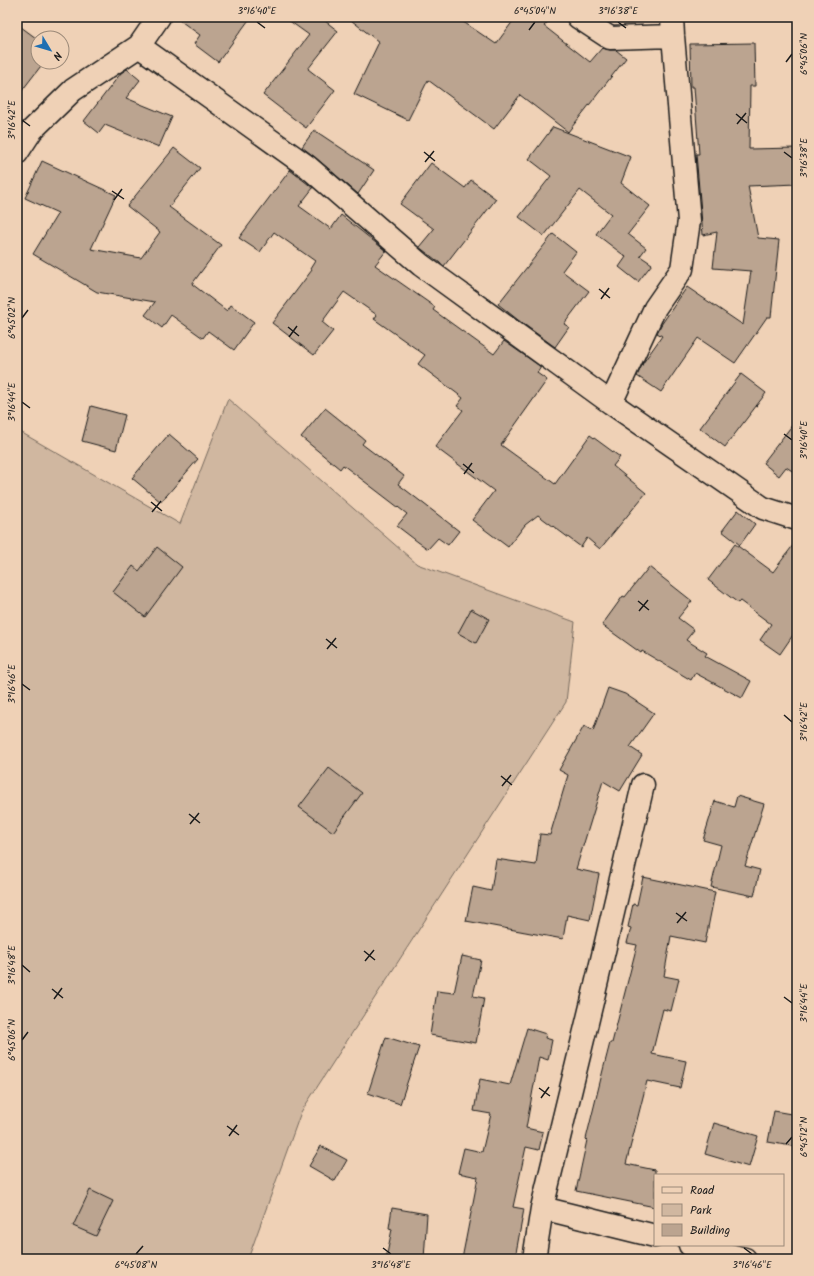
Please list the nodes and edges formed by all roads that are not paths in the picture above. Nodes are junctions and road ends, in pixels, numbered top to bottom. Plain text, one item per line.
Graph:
1 (159, 17) edge
2 (578, 17) edge
3 (672, 27) edge
4 (139, 46) junction
5 (17, 153) edge
6 (611, 403) junction
7 (797, 519) edge
8 (643, 785) dead end
9 (542, 1208) junction
10 (654, 1236) edge
11 (694, 1246) edge
12 (534, 1259) edge
13 (745, 1259) edge

1 - 4 street
2 - 3 street
3 - 6 street
4 - 5 street
4 - 6 street
6 - 7 street
8 - 9 street
9 - 10 street
9 - 12 street
11 - 13 street

